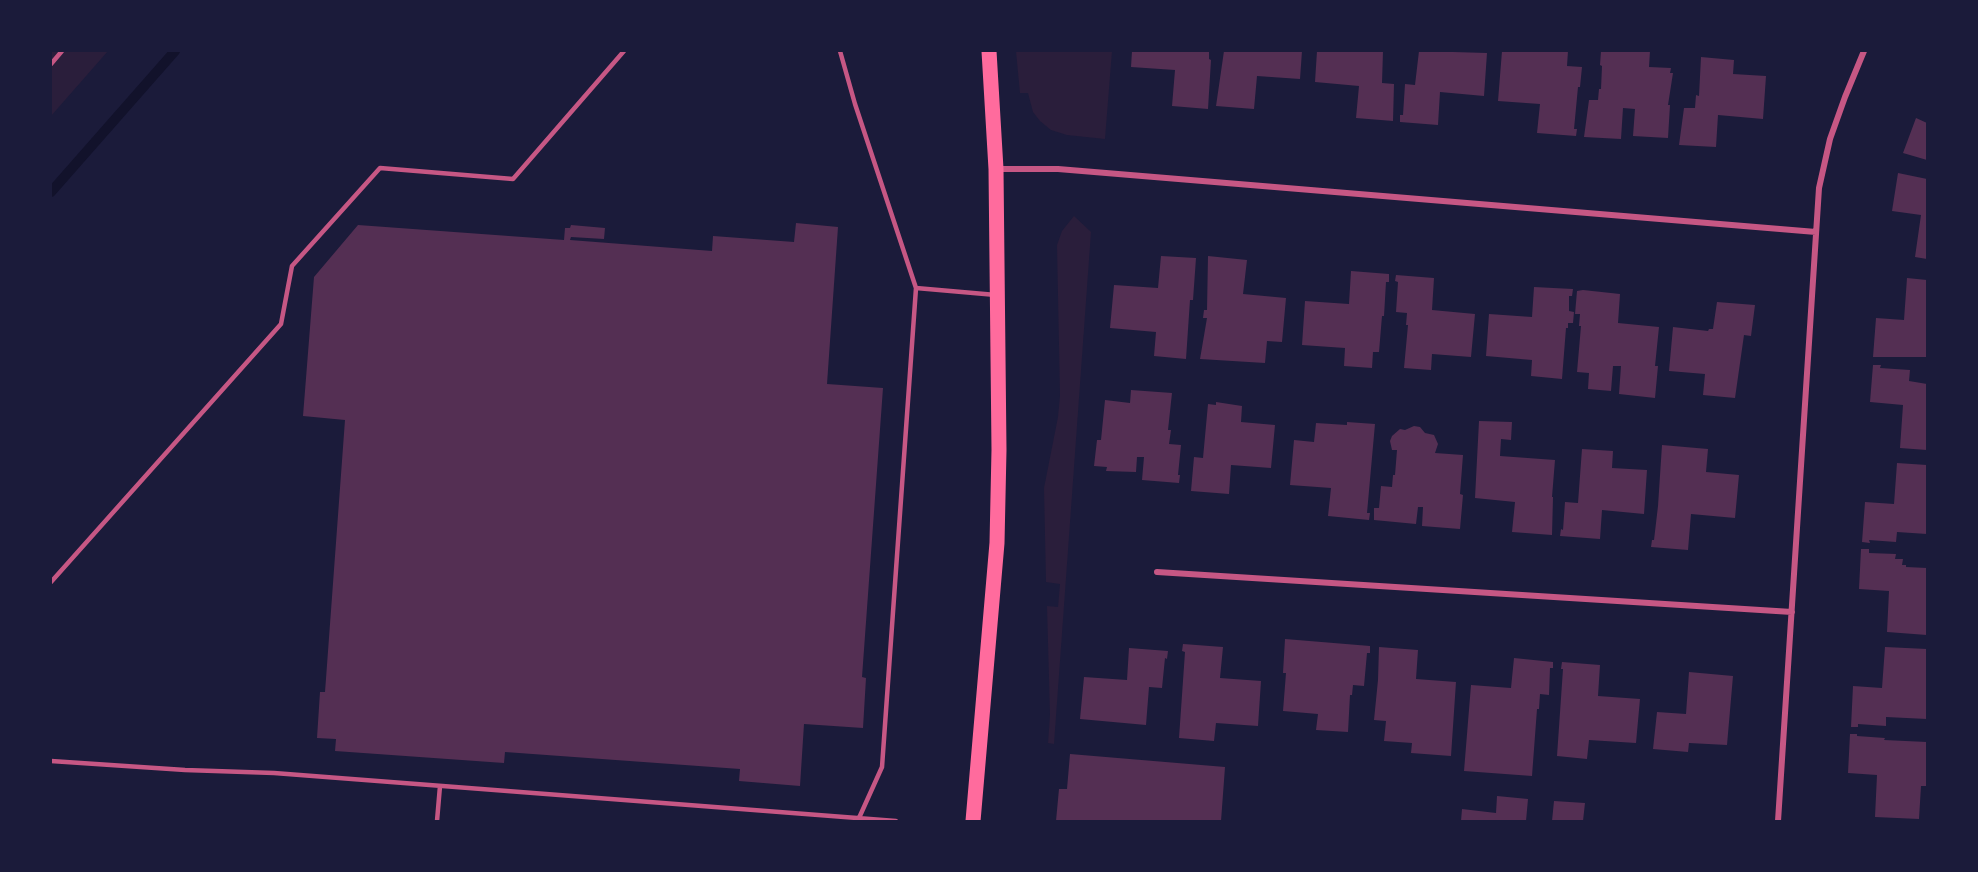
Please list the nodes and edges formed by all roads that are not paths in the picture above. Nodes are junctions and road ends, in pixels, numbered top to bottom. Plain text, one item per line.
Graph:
1 (62, 51) edge
2 (624, 51) edge
3 (840, 51) edge
4 (988, 51) edge
5 (1864, 51) edge
6 (51, 64) edge
7 (996, 169) junction
8 (1816, 231) junction
9 (916, 288) junction
10 (999, 295) junction
11 (1157, 572) dead end
12 (51, 582) edge
13 (1792, 612) junction
14 (51, 760) edge
15 (440, 786) junction
16 (859, 818) junction
17 (437, 821) edge
18 (896, 821) edge
19 (974, 821) edge
20 (1778, 821) edge

1 - 6 lane
2 - 12 lane
3 - 9 lane
4 - 7 main road
5 - 8 street
7 - 8 street
7 - 10 main road
8 - 13 street
9 - 10 lane
9 - 16 lane
10 - 19 main road
11 - 13 street
13 - 20 street
14 - 15 lane
15 - 16 lane
15 - 17 lane
16 - 18 lane

